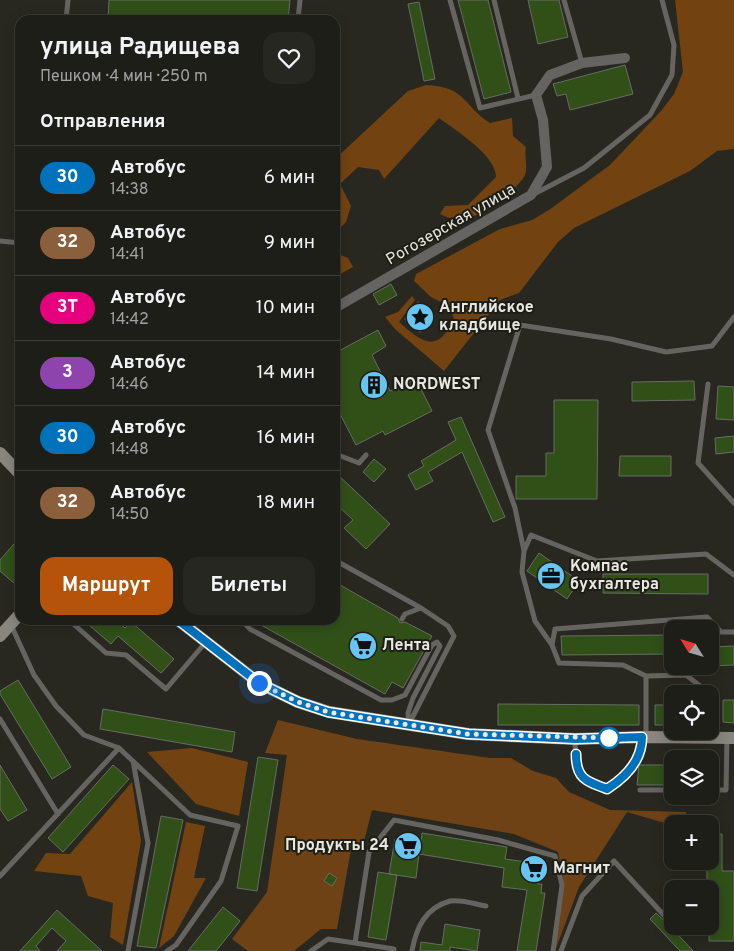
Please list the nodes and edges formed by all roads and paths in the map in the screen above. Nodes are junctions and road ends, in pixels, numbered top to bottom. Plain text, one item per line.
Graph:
1 (68, 0) edge
2 (300, 0) edge
3 (450, 0) edge
4 (494, 0) edge
5 (564, 0) edge
6 (662, 0) edge
7 (66, 15) edge
8 (298, 15) edge
9 (626, 58) dead end
10 (582, 63) junction
11 (536, 95) junction
12 (518, 98) junction
13 (531, 195) junction
14 (0, 241) edge
15 (15, 242) edge
16 (340, 305) edge
17 (734, 316) edge
18 (708, 384) dead end
19 (0, 454) edge
20 (366, 455) dead end
21 (340, 456) edge
22 (15, 468) edge
23 (734, 503) edge
24 (524, 551) junction
25 (340, 563) dead end
26 (734, 575) edge
27 (420, 608) junction
28 (15, 620) edge
29 (402, 620) dead end
30 (11, 625) junction
31 (75, 625) edge
32 (184, 625) edge
33 (246, 625) edge
34 (734, 632) edge
35 (0, 636) edge
36 (206, 643) junction
37 (552, 645) junction
38 (646, 676) junction
39 (0, 719) edge
40 (410, 719) junction
41 (644, 737) junction
42 (725, 738) edge
43 (575, 739) junction
44 (120, 748) junction
45 (133, 760) junction
46 (640, 790) dead end
47 (664, 790) edge
48 (719, 790) edge
49 (58, 814) junction
50 (0, 876) edge
51 (486, 906) dead end
52 (664, 915) edge
53 (355, 943) junction
54 (363, 944) junction
55 (394, 949) dead end
56 (128, 951) edge
57 (167, 951) edge
58 (311, 951) edge
59 (362, 951) edge
60 (412, 951) edge
61 (553, 951) edge
62 (560, 951) edge

1 - 7 lane
2 - 8 lane
3 - 12 lane
4 - 12 lane
5 - 10 lane
6 - 13 lane
9 - 10 street
10 - 11 street
11 - 12 lane
11 - 13 street, Рогозерская улица
13 - 16 street, Рогозерская улица
14 - 15 lane
17 - 24 lane
18 - 23 lane
19 - 22 street
20 - 21 lane
24 - 26 lane
24 - 37 lane
25 - 27 lane
27 - 29 lane
27 - 40 lane
28 - 30 street
30 - 35 street
30 - 44 lane
31 - 36 lane
32 - 36 street
33 - 40 lane
34 - 37 lane
36 - 40 street
37 - 38 lane
38 - 41 lane
38 - 42 lane
39 - 49 lane
40 - 43 street
41 - 42 street
41 - 43 street
41 - 43 lane
42 - 48 lane
44 - 45 lane
44 - 49 lane
45 - 56 lane
45 - 57 lane
46 - 47 lane
49 - 50 lane
51 - 60 lane
52 - 62 lane
53 - 54 lane
53 - 58 lane
53 - 61 lane
54 - 55 lane
54 - 59 lane

